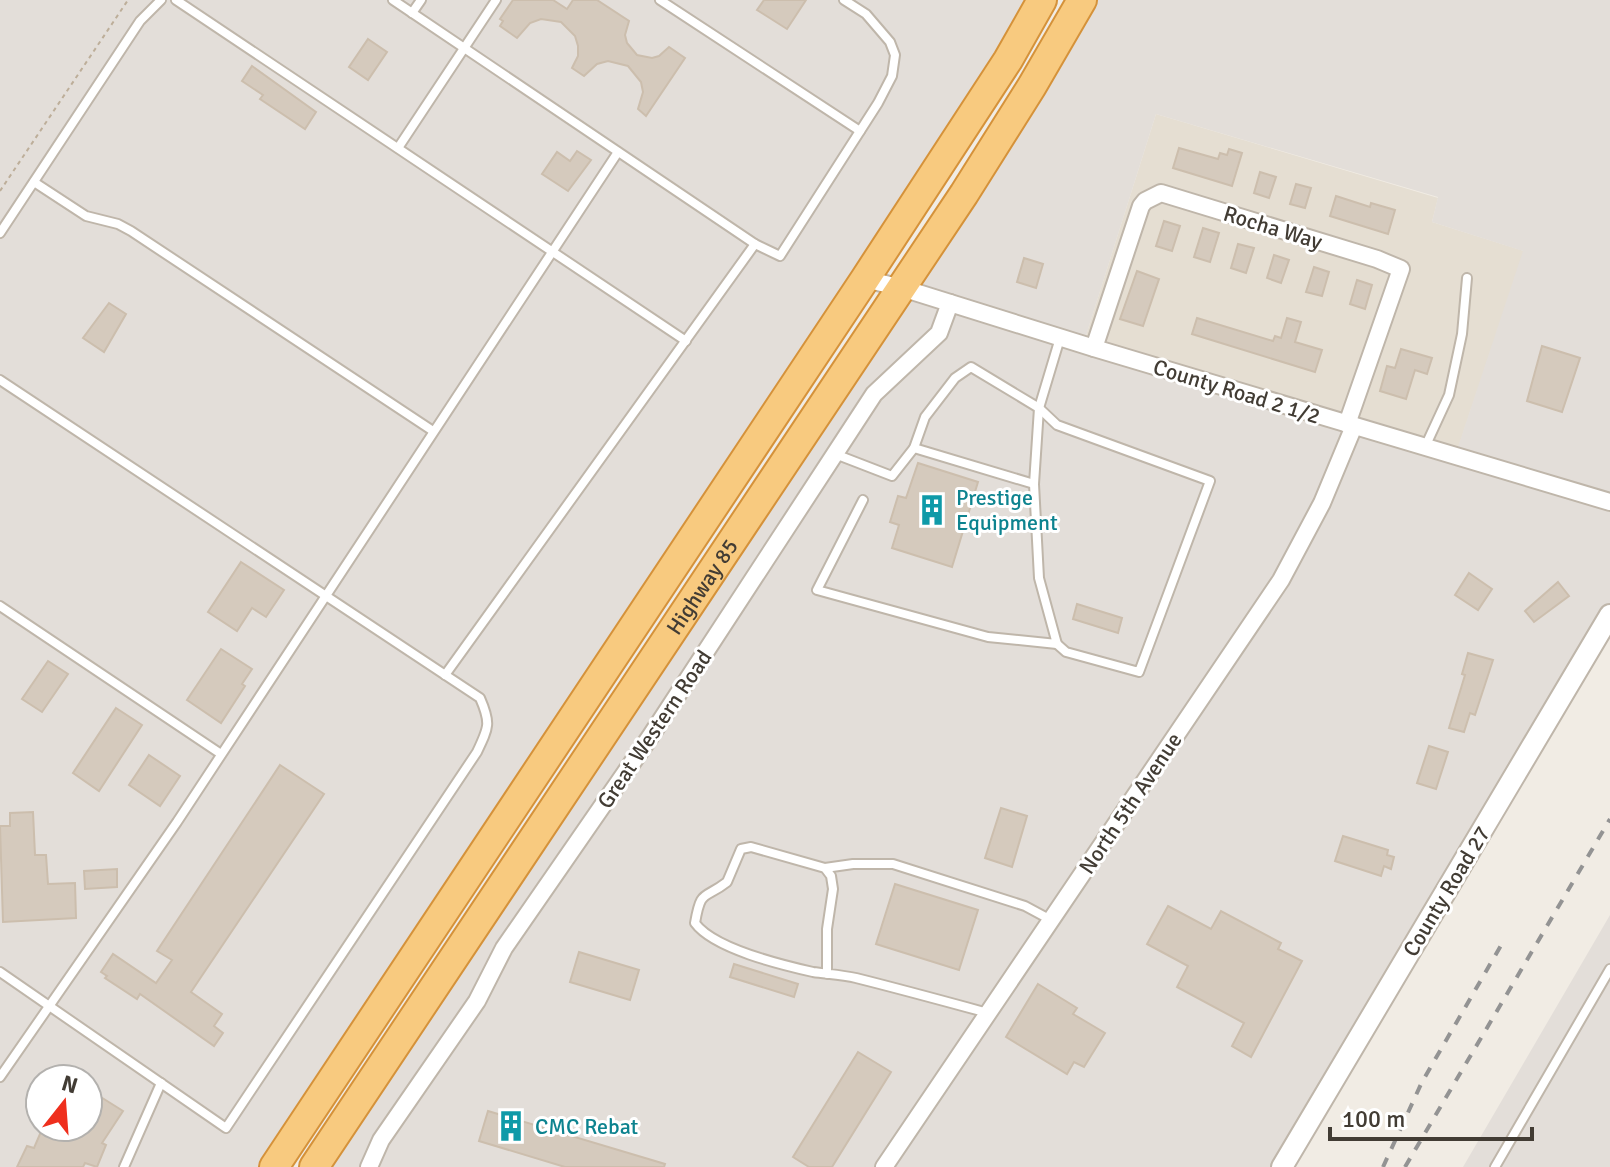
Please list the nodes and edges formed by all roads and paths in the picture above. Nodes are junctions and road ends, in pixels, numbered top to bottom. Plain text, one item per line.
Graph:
1 (128, 0) edge
2 (161, 0) edge
3 (176, 0) edge
4 (393, 0) edge
5 (421, 0) edge
6 (496, 0) edge
7 (660, 0) edge
8 (844, 0) edge
9 (1042, 0) edge
10 (1082, 0) edge
11 (412, 13) junction
12 (464, 48) junction
13 (860, 131) junction
14 (398, 148) junction
15 (618, 152) junction
16 (34, 182) junction
17 (0, 191) edge
18 (0, 233) edge
19 (755, 244) junction
20 (552, 251) junction
21 (1467, 278) dead end
22 (865, 279) junction
23 (902, 288) junction
24 (950, 303) junction
25 (1060, 338) junction
26 (686, 341) junction
27 (1094, 348) junction
28 (0, 380) edge
29 (1039, 408) junction
30 (1350, 423) junction
31 (433, 431) junction
32 (1425, 447) junction
33 (914, 448) junction
34 (835, 454) junction
35 (1034, 484) junction
36 (863, 500) dead end
37 (1610, 502) edge
38 (325, 596) junction
39 (0, 606) edge
40 (1610, 615) edge
41 (1057, 644) junction
42 (445, 675) junction
43 (221, 754) junction
44 (825, 868) junction
45 (1051, 920) junction
46 (1610, 969) edge
47 (0, 972) edge
48 (827, 974) junction
49 (50, 1006) junction
50 (988, 1013) junction
51 (0, 1077) edge
52 (161, 1083) junction
53 (124, 1167) edge
54 (274, 1167) edge
55 (314, 1167) edge
56 (369, 1167) edge
57 (884, 1167) edge
58 (1282, 1167) edge
59 (1495, 1167) edge

1 - 17 path
2 - 16 lane
3 - 14 lane
4 - 11 lane
5 - 11 lane
6 - 12 lane
7 - 13 lane
8 - 13 lane
9 - 22 highway, Highway 85
10 - 23 highway, Highway 85
11 - 12 lane
12 - 14 lane
12 - 15 lane
13 - 19 lane
14 - 20 lane
15 - 19 lane
15 - 20 lane
16 - 18 lane
16 - 31 lane
19 - 26 lane
20 - 26 lane
20 - 31 lane
21 - 32 lane
22 - 23 street, County Road 2 1/2
22 - 54 highway, Highway 85
23 - 24 street, County Road 2 1/2
23 - 55 highway, Highway 85
24 - 25 street, County Road 2 1/2
24 - 34 street, Great Western Road
25 - 27 street, County Road 2 1/2
25 - 29 lane
26 - 42 lane
27 - 30 street, County Road 2 1/2
27 - 30 street, Rocha Way
28 - 38 lane
29 - 33 lane
29 - 35 lane
29 - 41 lane
30 - 32 street, County Road 2 1/2
30 - 45 street, North 5th Avenue
31 - 38 lane
32 - 37 street, County Road 2 1/2
33 - 34 lane
33 - 35 lane
34 - 56 street, Great Western Road
35 - 41 lane
36 - 41 lane
38 - 42 lane
38 - 43 lane
39 - 43 lane
40 - 58 street, County Road 27
42 - 52 lane
43 - 49 lane
44 - 45 lane
44 - 48 lane
44 - 48 lane
45 - 50 street, North 5th Avenue
46 - 59 lane
47 - 49 lane
48 - 50 lane
49 - 51 lane
49 - 52 lane
50 - 57 street, North 5th Avenue
52 - 53 lane

